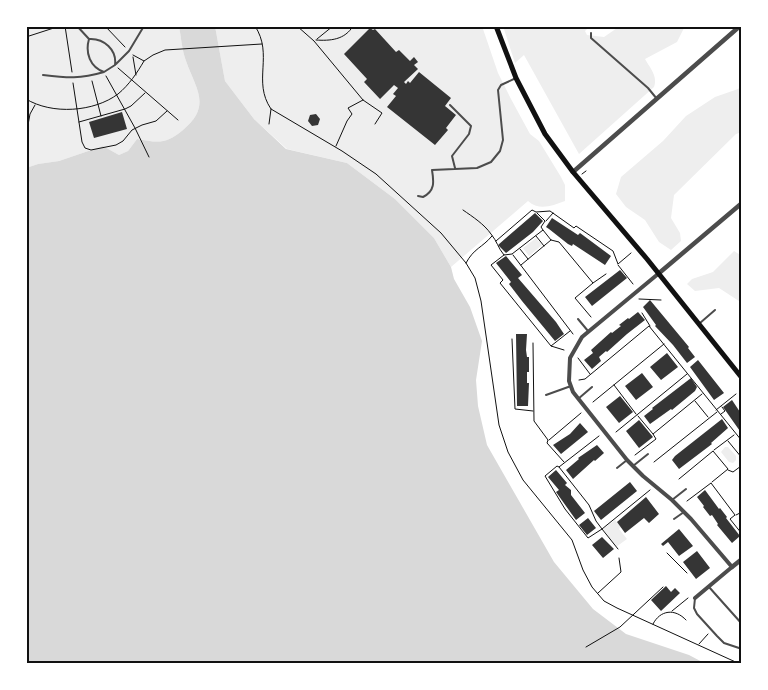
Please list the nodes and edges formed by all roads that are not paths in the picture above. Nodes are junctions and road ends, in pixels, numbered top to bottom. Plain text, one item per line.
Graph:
1 (77, 26) edge
2 (144, 26) edge
3 (496, 26) edge
4 (740, 26) edge
5 (591, 33) dead end
6 (89, 39) junction
7 (115, 65) junction
8 (104, 72) junction
9 (43, 75) dead end
10 (516, 78) junction
11 (657, 98) junction
12 (450, 105) dead end
13 (455, 168) junction
14 (573, 172) junction
15 (418, 196) dead end
16 (742, 203) edge
17 (658, 274) junction
18 (715, 310) dead end
19 (578, 319) dead end
20 (698, 324) junction
21 (588, 331) junction
22 (742, 378) edge
23 (571, 386) junction
24 (592, 388) dead end
25 (546, 395) dead end
26 (578, 399) junction
27 (648, 454) dead end
28 (627, 460) junction
29 (633, 466) junction
30 (617, 468) dead end
31 (686, 489) dead end
32 (672, 500) junction
33 (684, 512) junction
34 (674, 519) dead end
35 (742, 559) edge
36 (732, 567) junction
37 (709, 587) junction
38 (694, 596) joint
39 (742, 624) edge
40 (742, 649) edge

1 - 6 lane
2 - 7 lane
3 - 10 main road
4 - 11 street
5 - 11 lane
6 - 7 lane
6 - 8 lane
7 - 8 lane
8 - 9 lane
10 - 13 lane
10 - 14 main road
11 - 14 street
12 - 13 lane
13 - 15 lane
14 - 17 main road
16 - 17 street
17 - 20 main road
17 - 21 street
18 - 20 lane
19 - 21 lane
20 - 22 main road
21 - 23 street
23 - 25 lane
23 - 26 street
24 - 26 lane
26 - 28 street
27 - 29 lane
28 - 29 street
28 - 30 lane
29 - 32 street
31 - 32 lane
32 - 33 street
33 - 34 lane
33 - 36 street
35 - 36 street
36 - 37 street
37 - 38 street
37 - 39 lane
38 - 40 lane

